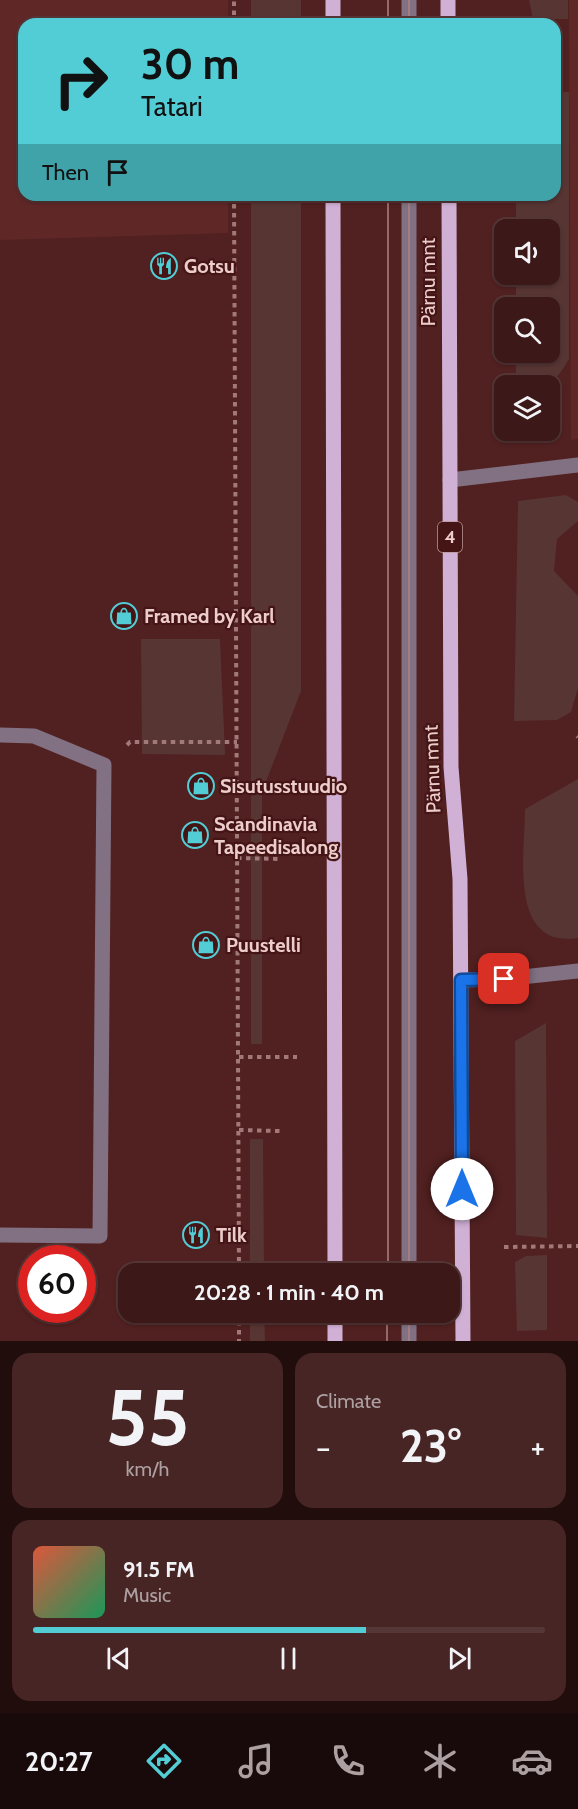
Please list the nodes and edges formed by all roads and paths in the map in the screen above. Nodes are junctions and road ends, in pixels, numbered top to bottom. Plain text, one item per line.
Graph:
1 (234, 0) edge
2 (333, 0) edge
3 (409, 0) edge
4 (448, 0) edge
5 (234, 18) edge
6 (333, 18) edge
7 (409, 18) edge
8 (448, 18) edge
9 (234, 201) edge
10 (333, 201) edge
11 (409, 201) edge
12 (449, 201) edge
13 (578, 465) edge
14 (450, 480) junction
15 (0, 735) edge
16 (237, 742) junction
17 (104, 765) junction
18 (237, 858) junction
19 (281, 859) dead end
20 (578, 972) edge
21 (461, 980) junction
22 (239, 1057) junction
23 (297, 1057) dead end
24 (238, 1130) junction
25 (280, 1131) dead end
26 (0, 1235) edge
27 (578, 1246) edge
28 (504, 1247) dead end
29 (238, 1263) edge
30 (335, 1263) edge
31 (409, 1263) edge
32 (239, 1323) edge
33 (335, 1323) edge
34 (409, 1323) edge
35 (239, 1341) edge
36 (335, 1341) edge
37 (409, 1341) edge
38 (463, 1341) edge

1 - 5 path
2 - 6 main road
3 - 7 street
4 - 8 main road
9 - 16 path
10 - 30 main road
11 - 31 street
12 - 14 main road, Pärnu mnt / 4
13 - 14 street
14 - 21 main road, Pärnu mnt / 4
15 - 17 street
16 - 17 path
16 - 18 path
17 - 26 street
18 - 19 path
18 - 22 path
20 - 21 street
21 - 38 main road, Pärnu mnt / 4
22 - 23 path
22 - 24 path
24 - 25 path
24 - 29 path
27 - 28 path
32 - 35 path
33 - 36 main road
34 - 37 street

